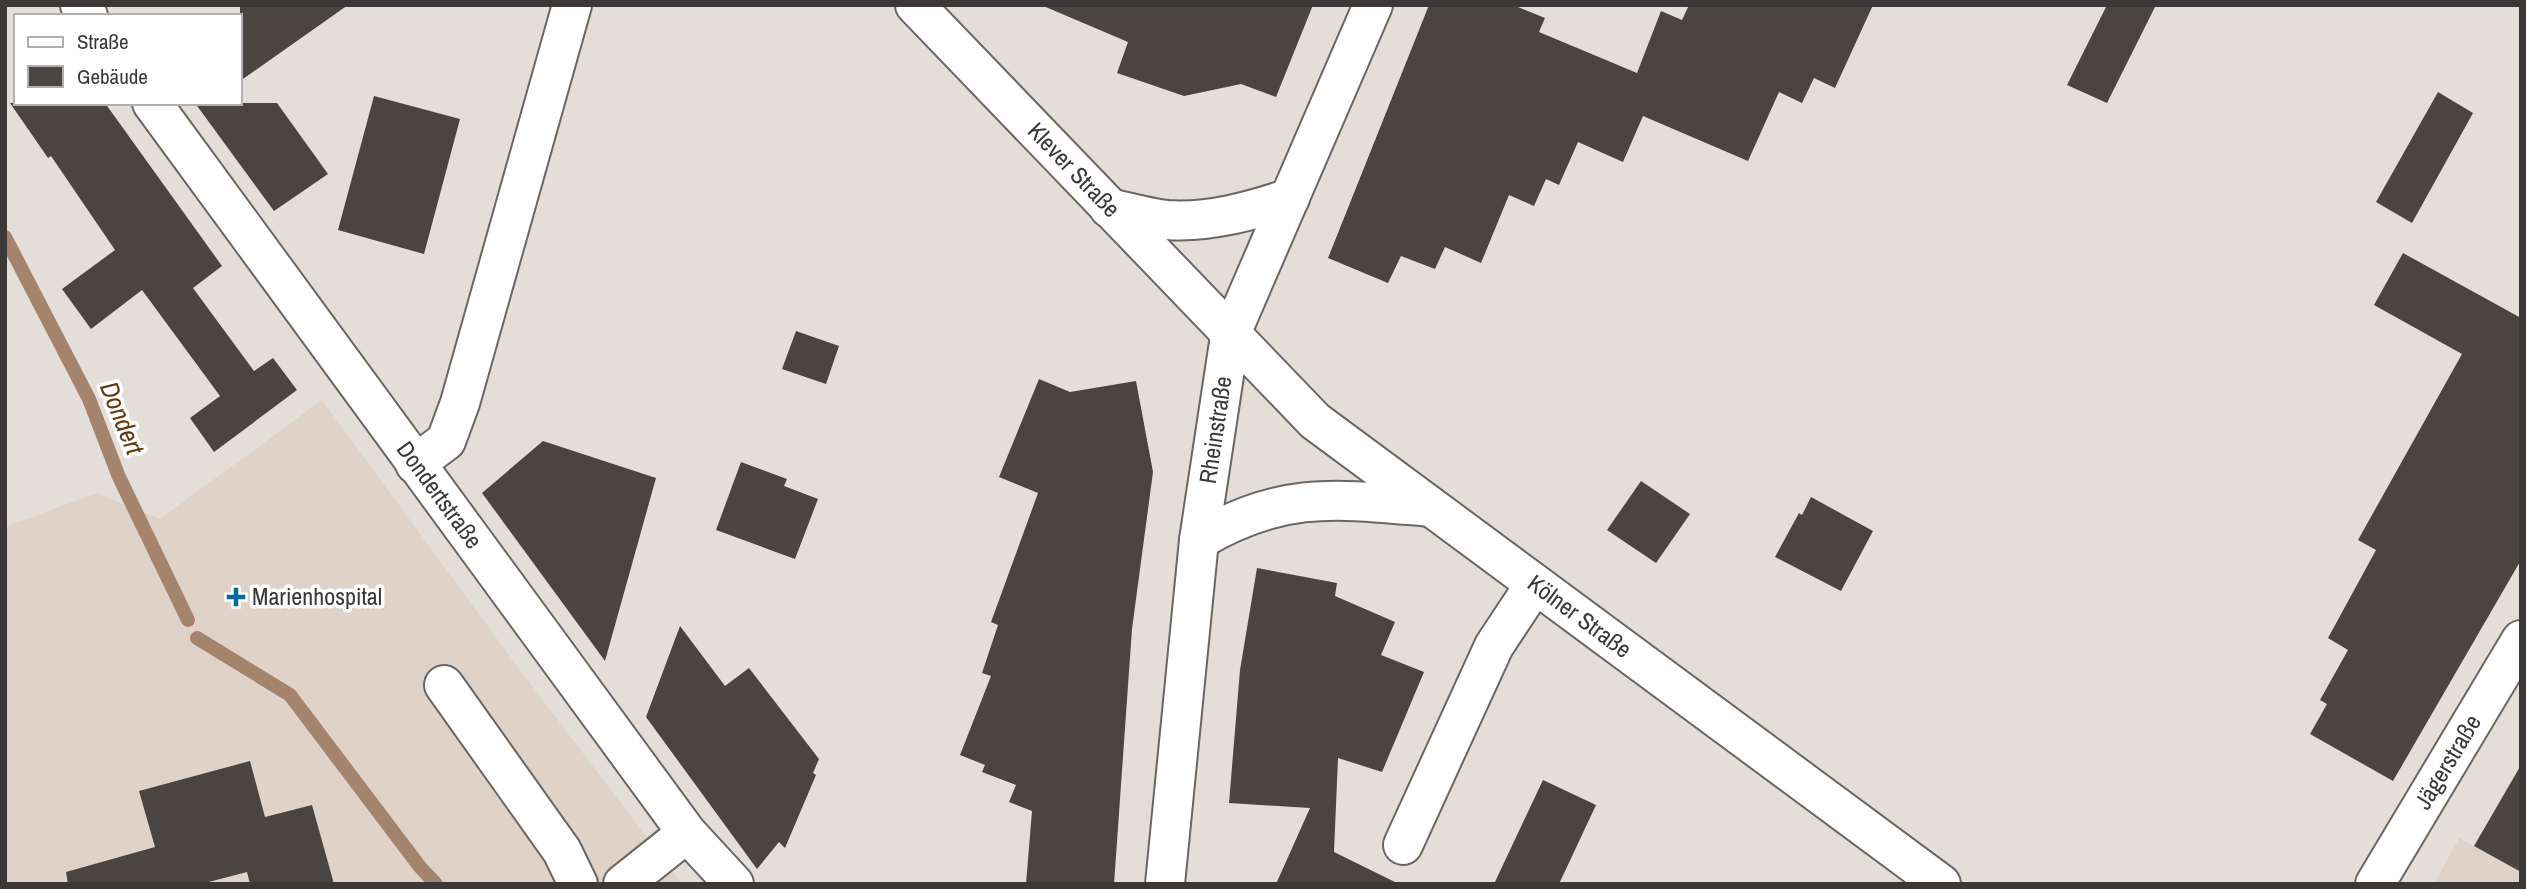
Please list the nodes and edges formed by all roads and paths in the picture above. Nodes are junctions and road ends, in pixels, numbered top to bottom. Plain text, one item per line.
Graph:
1 (572, 5) edge
2 (915, 5) edge
3 (1373, 5) edge
4 (153, 105) edge
5 (1290, 198) junction
6 (1109, 208) junction
7 (1230, 336) junction
8 (415, 464) junction
9 (1431, 507) junction
10 (1199, 540) junction
11 (1535, 584) junction
12 (2521, 640) edge
13 (444, 685) dead end
14 (687, 834) junction
15 (1403, 845) dead end
16 (578, 884) edge
17 (623, 884) edge
18 (734, 884) edge
19 (1165, 884) edge
20 (1941, 884) edge
21 (2375, 884) edge

1 - 8 main road
2 - 6 main road, Klever Straße
3 - 5 main road, Rheinstraße
4 - 8 main road, Dondertstraße
5 - 6 main road
5 - 7 main road, Rheinstraße
6 - 7 main road, Klever Straße
7 - 9 main road, Kölner Straße
7 - 10 main road, Rheinstraße
8 - 14 main road, Dondertstraße
9 - 10 main road
9 - 11 main road, Kölner Straße
10 - 19 main road, Rheinstraße
11 - 15 main road
11 - 20 main road, Kölner Straße
12 - 21 main road, Jägerstraße
13 - 16 main road
14 - 17 main road
14 - 18 main road, Dondertstraße

